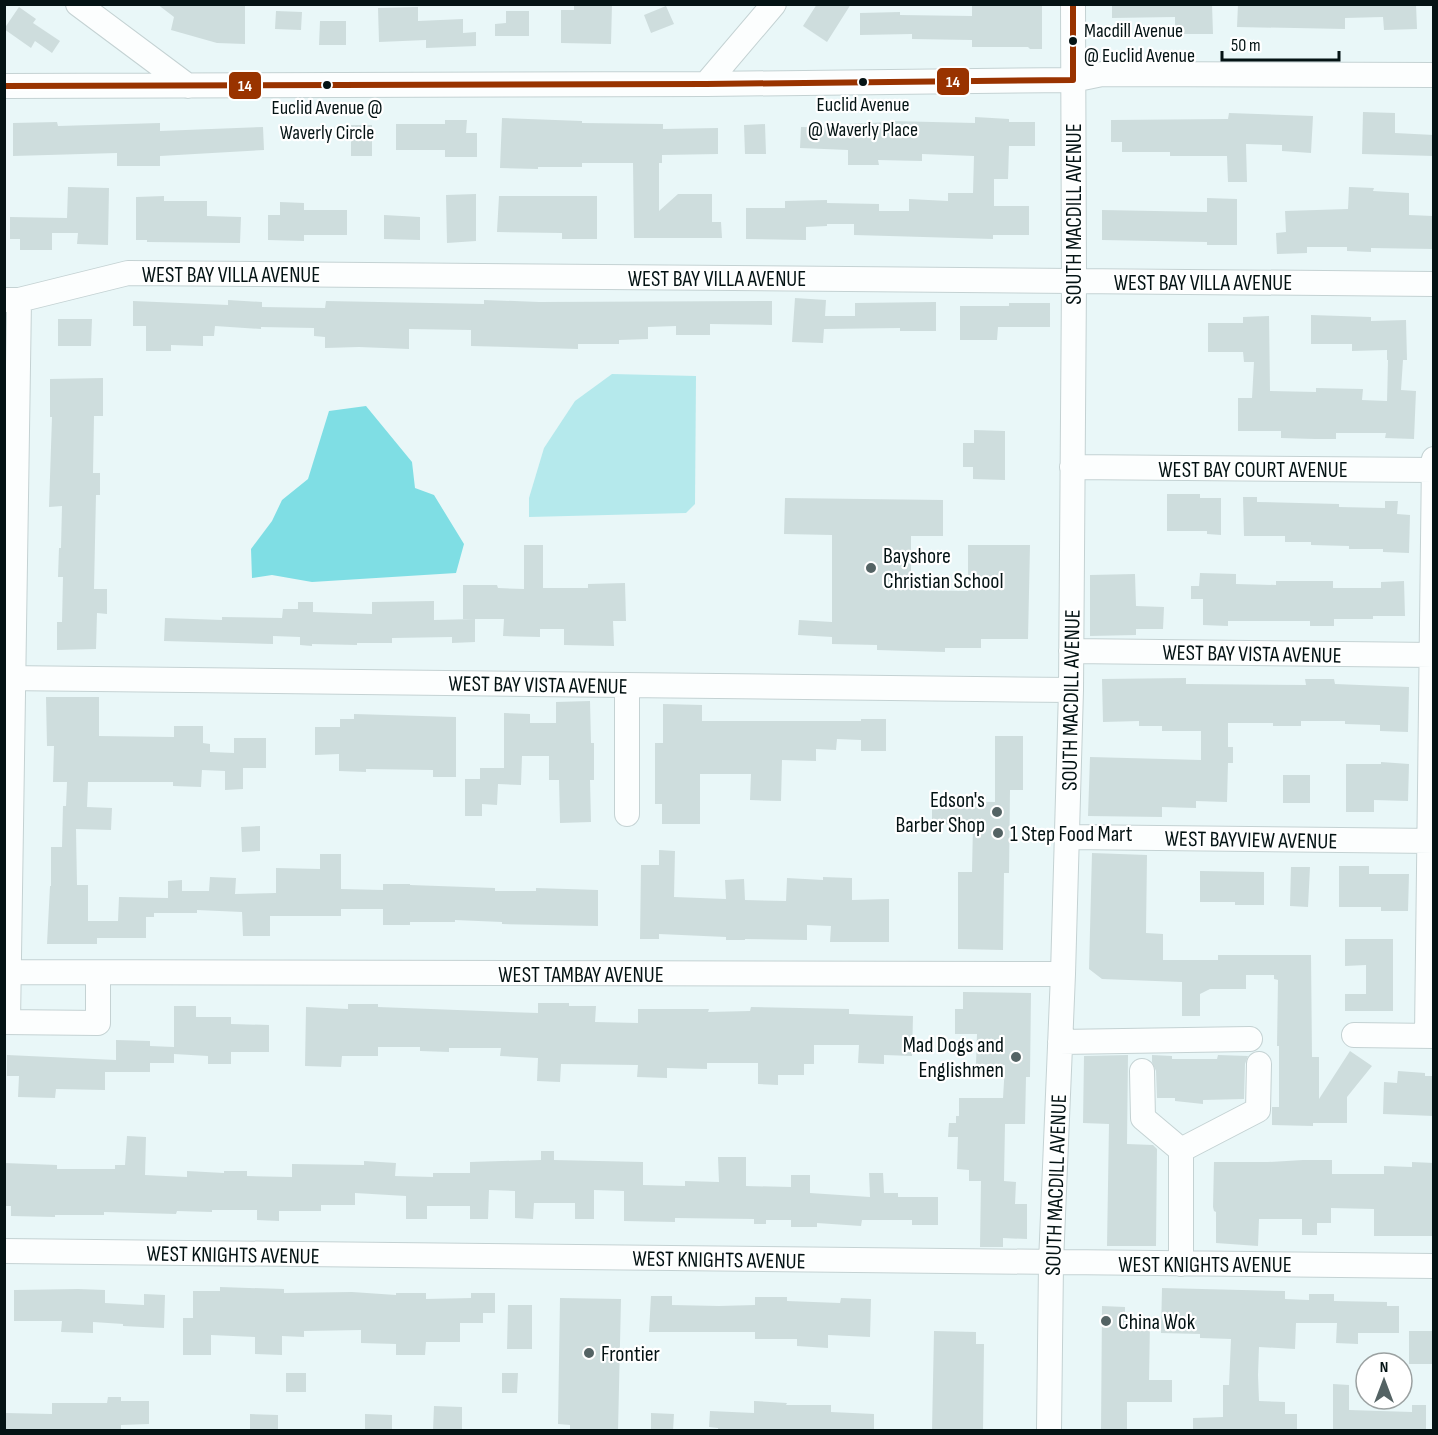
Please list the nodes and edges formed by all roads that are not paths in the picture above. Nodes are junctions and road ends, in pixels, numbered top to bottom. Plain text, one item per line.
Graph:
1 (78, 4) edge
2 (774, 4) edge
3 (1073, 4) edge
4 (1434, 75) edge
5 (1072, 80) junction
6 (706, 84) junction
7 (4, 86) edge
8 (188, 86) junction
9 (1074, 281) junction
10 (1434, 284) edge
11 (12, 300) edge
12 (1434, 459) edge
13 (1072, 467) junction
14 (1433, 470) edge
15 (1071, 651) junction
16 (1432, 655) edge
17 (9, 678) edge
18 (627, 685) junction
19 (1071, 690) junction
20 (627, 814) dead end
21 (1068, 837) junction
22 (1431, 841) edge
23 (9, 972) junction
24 (98, 973) junction
25 (1063, 974) junction
26 (6, 1022) edge
27 (1354, 1035) dead end
28 (1430, 1036) edge
29 (1250, 1039) dead end
30 (1060, 1042) junction
31 (1258, 1064) dead end
32 (1142, 1071) dead end
33 (1181, 1150) junction
34 (4, 1251) edge
35 (1051, 1263) junction
36 (1181, 1264) junction
37 (1434, 1266) edge
38 (1049, 1431) edge

1 - 8 street
2 - 6 street
3 - 5 street, SOUTH MACDILL AVENUE
4 - 5 street
5 - 6 street
5 - 9 street, SOUTH MACDILL AVENUE
6 - 8 street
7 - 8 street
9 - 10 street, WEST BAY VILLA AVENUE
9 - 11 street, WEST BAY VILLA AVENUE
9 - 13 street, SOUTH MACDILL AVENUE
11 - 17 street
12 - 14 street
13 - 14 street, WEST BAY COURT AVENUE
13 - 15 street, SOUTH MACDILL AVENUE
14 - 16 street
15 - 16 street, WEST BAY VISTA AVENUE
15 - 19 street, SOUTH MACDILL AVENUE
16 - 22 street
17 - 18 street, WEST BAY VISTA AVENUE
17 - 23 street
18 - 19 street, WEST BAY VISTA AVENUE
18 - 20 street
19 - 21 street, SOUTH MACDILL AVENUE
21 - 22 street, WEST BAYVIEW AVENUE
21 - 25 street, SOUTH MACDILL AVENUE
22 - 28 street
23 - 24 street, WEST TAMBAY AVENUE
23 - 26 street
24 - 25 street, WEST TAMBAY AVENUE
24 - 26 street
25 - 30 street, SOUTH MACDILL AVENUE
27 - 28 street
29 - 30 street
30 - 35 street, SOUTH MACDILL AVENUE
31 - 33 street
32 - 33 street
33 - 36 street
34 - 35 street, WEST KNIGHTS AVENUE
35 - 36 street, WEST KNIGHTS AVENUE
35 - 38 street, SOUTH MACDILL AVENUE
36 - 37 street, WEST KNIGHTS AVENUE

